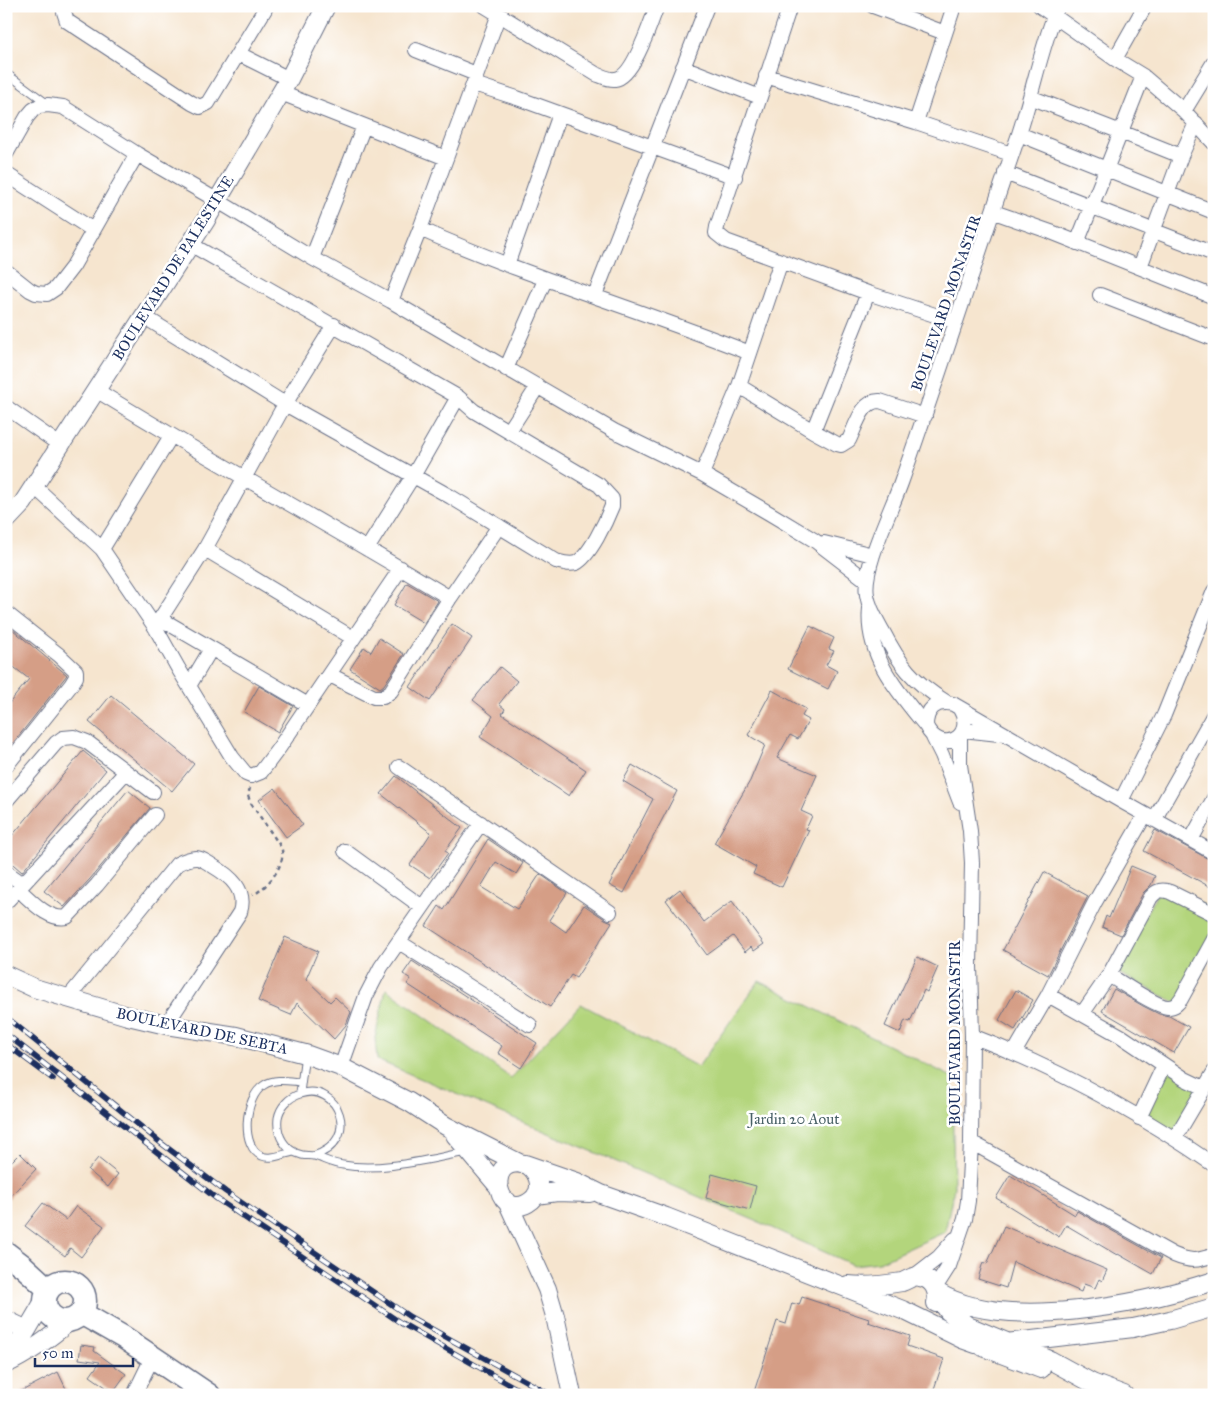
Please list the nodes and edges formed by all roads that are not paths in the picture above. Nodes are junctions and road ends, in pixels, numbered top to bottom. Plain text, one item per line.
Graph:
1 (66, 6) edge
2 (264, 6) edge
3 (326, 6) edge
4 (484, 6) edge
5 (657, 6) edge
6 (707, 6) edge
7 (790, 6) edge
8 (873, 6) edge
9 (954, 6) edge
10 (1040, 6) edge
11 (1145, 6) edge
12 (1056, 11) edge
13 (499, 14) junction
14 (945, 33) junction
15 (416, 50) dead end
16 (239, 54) junction
17 (1115, 59) junction
18 (1214, 62) edge
19 (683, 67) junction
20 (6, 74) edge
21 (766, 76) junction
22 (1143, 76) junction
23 (475, 79) junction
24 (285, 86) junction
25 (1030, 97) junction
26 (760, 98) junction
27 (48, 105) junction
28 (1184, 111) junction
29 (560, 114) junction
30 (916, 122) junction
31 (1196, 123) junction
32 (364, 126) junction
33 (1121, 132) junction
34 (1019, 134) junction
35 (1214, 143) edge
36 (651, 146) junction
37 (6, 154) edge
38 (137, 154) junction
39 (1011, 154) junction
40 (1181, 156) junction
41 (446, 158) junction
42 (1107, 168) junction
43 (1005, 173) junction
44 (6, 174) edge
45 (735, 177) junction
46 (1168, 193) junction
47 (218, 200) junction
48 (1092, 206) junction
49 (994, 212) junction
50 (1214, 212) edge
51 (420, 229) junction
52 (93, 230) junction
53 (1154, 230) junction
54 (1077, 243) junction
55 (190, 244) junction
56 (1214, 254) edge
57 (312, 258) junction
58 (781, 261) junction
59 (507, 265) junction
60 (1140, 267) junction
61 (6, 270) edge
62 (546, 280) junction
63 (868, 293) junction
64 (1100, 295) dead end
65 (595, 296) junction
66 (1214, 297) edge
67 (391, 300) junction
68 (143, 316) junction
69 (956, 322) junction
70 (334, 325) junction
71 (1214, 338) edge
72 (750, 353) junction
73 (506, 369) junction
74 (538, 386) junction
75 (739, 386) junction
76 (96, 390) junction
77 (458, 397) junction
78 (285, 404) junction
79 (6, 407) edge
80 (925, 416) junction
81 (509, 431) junction
82 (813, 431) junction
83 (171, 436) junction
84 (60, 445) junction
85 (702, 474) junction
86 (413, 476) junction
87 (243, 478) junction
88 (34, 486) junction
89 (6, 521) edge
90 (499, 526) junction
91 (814, 540) junction
92 (102, 549) junction
93 (204, 549) junction
94 (367, 549) junction
95 (873, 556) junction
96 (401, 568) junction
97 (866, 580) junction
98 (1214, 592) edge
99 (450, 598) junction
100 (870, 608) junction
101 (6, 613) edge
102 (158, 623) junction
103 (353, 638) junction
104 (211, 649) junction
105 (330, 675) junction
106 (189, 686) junction
107 (946, 702) junction
108 (308, 705) junction
109 (960, 709) junction
110 (1214, 714) edge
111 (929, 732) junction
112 (962, 732) junction
113 (1006, 735) junction
114 (6, 766) edge
115 (399, 767) dead end
116 (126, 772) junction
117 (153, 792) dead end
118 (1214, 798) edge
119 (1121, 801) junction
120 (6, 802) edge
121 (155, 815) dead end
122 (1150, 817) junction
123 (480, 823) junction
124 (970, 831) junction
125 (1191, 840) junction
126 (345, 851) dead end
127 (1214, 853) edge
128 (6, 872) edge
129 (20, 886) junction
130 (6, 902) edge
131 (422, 907) junction
132 (610, 912) dead end
133 (1214, 914) edge
134 (1214, 939) edge
135 (399, 942) junction
136 (6, 975) edge
137 (1109, 975) junction
138 (1048, 995) junction
139 (68, 998) junction
140 (1082, 1014) junction
141 (166, 1025) junction
142 (530, 1025) dead end
143 (972, 1036) junction
144 (1014, 1053) junction
145 (304, 1054) junction
146 (1164, 1065) junction
147 (341, 1067) junction
148 (1214, 1072) edge
149 (302, 1082) junction
150 (1204, 1088) junction
151 (300, 1093) junction
152 (1139, 1118) junction
153 (446, 1126) junction
154 (1175, 1138) junction
155 (971, 1142) junction
156 (470, 1151) junction
157 (293, 1152) junction
158 (313, 1156) junction
159 (525, 1165) junction
160 (1214, 1165) edge
161 (498, 1186) junction
162 (601, 1194) junction
163 (534, 1198) junction
164 (507, 1202) junction
165 (961, 1233) junction
166 (6, 1253) edge
167 (1214, 1255) edge
168 (535, 1260) junction
169 (909, 1279) junction
170 (1214, 1281) edge
171 (835, 1283) junction
172 (936, 1292) junction
173 (46, 1295) junction
174 (1214, 1307) edge
175 (911, 1313) junction
176 (76, 1316) junction
177 (6, 1320) edge
178 (28, 1330) junction
179 (1065, 1336) junction
180 (1008, 1342) junction
181 (976, 1344) junction
182 (153, 1356) junction
183 (6, 1363) edge
184 (1060, 1365) junction
185 (1092, 1383) junction
186 (134, 1395) edge
187 (209, 1395) edge
188 (572, 1395) edge
189 (1124, 1395) edge

1 - 16 street
2 - 16 street
3 - 24 street, BOULEVARD DE PALESTINE
4 - 13 street
5 - 13 street
6 - 19 street
7 - 21 street
8 - 14 street
9 - 14 street
10 - 12 street
11 - 17 street
12 - 17 street
12 - 25 street, BOULEVARD MONASTIR
13 - 23 street
14 - 30 street
15 - 23 street
16 - 24 street
17 - 22 street
18 - 28 street
19 - 26 street
19 - 36 street
20 - 27 lane
21 - 26 street
21 - 30 street
22 - 28 street
22 - 33 street
23 - 29 street
23 - 41 street
24 - 32 street
24 - 47 street, BOULEVARD DE PALESTINE
25 - 33 street
25 - 34 street, BOULEVARD MONASTIR
26 - 45 street
27 - 37 street
27 - 38 street
28 - 31 street
29 - 36 street
29 - 59 street
30 - 39 street
31 - 35 street
31 - 40 street
32 - 41 street
32 - 57 street
33 - 40 street
33 - 42 street
34 - 39 street, BOULEVARD MONASTIR
34 - 42 street
36 - 45 street
36 - 65 street
38 - 47 street
38 - 52 street
39 - 43 street, BOULEVARD MONASTIR
40 - 46 street
41 - 51 street
42 - 46 street
42 - 48 street
43 - 48 street
43 - 49 street, BOULEVARD MONASTIR
44 - 52 street
45 - 58 street
46 - 50 street
46 - 53 street
47 - 55 street, BOULEVARD DE PALESTINE
47 - 57 street
48 - 53 street
48 - 54 street
49 - 54 street
49 - 69 street, BOULEVARD MONASTIR
51 - 59 street
51 - 67 street
52 - 61 street
53 - 56 street
53 - 60 street
54 - 60 street
55 - 68 street, BOULEVARD DE PALESTINE
55 - 70 street
57 - 67 street
58 - 63 street
58 - 72 street
59 - 62 street
60 - 66 street
62 - 65 street
62 - 73 street
63 - 69 street
63 - 82 street
64 - 71 street
65 - 72 street
67 - 73 street
68 - 76 street, BOULEVARD DE PALESTINE
68 - 78 street
69 - 80 street, BOULEVARD MONASTIR
70 - 77 street
70 - 78 street
72 - 75 street
73 - 74 street
74 - 81 street
74 - 85 street
75 - 82 street
75 - 85 street
76 - 83 street
76 - 84 street, BOULEVARD DE PALESTINE
77 - 81 street
77 - 86 street
78 - 86 street
78 - 87 street
79 - 84 street
80 - 82 street
80 - 95 street, BOULEVARD MONASTIR
81 - 90 street
83 - 87 street
83 - 92 street
84 - 88 street, BOULEVARD DE PALESTINE
85 - 91 street
86 - 90 street
86 - 94 street
87 - 93 street
87 - 94 street
88 - 89 street, BOULEVARD DE PALESTINE
88 - 92 street
90 - 99 street
91 - 95 street
91 - 97 street
92 - 102 street
93 - 102 street
93 - 103 street
94 - 96 street
95 - 97 street, BOULEVARD MONASTIR
96 - 99 street
96 - 103 street
97 - 100 street, BOULEVARD MONASTIR
98 - 119 street
99 - 105 street
100 - 107 street, BOULEVARD MONASTIR
100 - 111 street, BOULEVARD MONASTIR
101 - 114 street
102 - 104 street
102 - 106 street
103 - 105 street
104 - 106 street
104 - 108 street
105 - 108 street
106 - 108 street
107 - 109 street
107 - 111 street
109 - 112 street
109 - 113 street
110 - 122 street
111 - 112 street
111 - 124 street, BOULEVARD MONASTIR
112 - 113 street
112 - 124 street, BOULEVARD MONASTIR
113 - 119 street
115 - 123 street
116 - 117 street
116 - 120 street
116 - 129 street
118 - 125 street
119 - 122 street
121 - 129 street
122 - 125 street
122 - 138 street
123 - 131 street
123 - 132 street
124 - 143 street, BOULEVARD MONASTIR
125 - 127 street
126 - 131 street
128 - 129 street
129 - 130 street
131 - 135 street
133 - 137 street
134 - 137 street
135 - 142 street
135 - 147 street
136 - 139 street, BOULEVARD DE SEBTA
137 - 140 street
138 - 140 street
138 - 144 street
139 - 141 street, BOULEVARD DE SEBTA
139 - 141 street
140 - 146 street
141 - 145 street, BOULEVARD DE SEBTA
143 - 144 street
143 - 155 street, BOULEVARD MONASTIR
144 - 152 street
145 - 147 street, BOULEVARD DE SEBTA
145 - 149 lane
146 - 150 street
146 - 152 street
147 - 153 street, BOULEVARD DE SEBTA
148 - 150 street
149 - 151 lane
149 - 157 lane
150 - 154 street
151 - 157 lane
151 - 158 lane
152 - 154 street
153 - 156 street, BOULEVARD DE SEBTA
153 - 159 street, BOULEVARD DE SEBTA
154 - 160 street
155 - 165 street, BOULEVARD MONASTIR
155 - 167 street
156 - 158 lane
156 - 161 street, BOULEVARD DE SEBTA
157 - 158 lane
159 - 161 street
159 - 162 street, BOULEVARD DE SEBTA
159 - 163 street
161 - 164 street
162 - 163 street
162 - 171 street
163 - 164 street
163 - 168 street
164 - 168 street
165 - 169 street
165 - 172 street, BOULEVARD MONASTIR
166 - 173 main road
168 - 188 street
169 - 171 street
169 - 172 street
169 - 175 street
170 - 172 street
171 - 175 street
172 - 175 street
172 - 180 street
173 - 176 main road
173 - 176 main road
173 - 178 street
174 - 179 street
175 - 181 street
176 - 182 main road
176 - 183 street
177 - 178 street
178 - 183 street
179 - 180 street
179 - 184 street
180 - 181 street
180 - 184 street
181 - 185 street
182 - 186 street
182 - 187 main road
184 - 185 street
185 - 189 street

